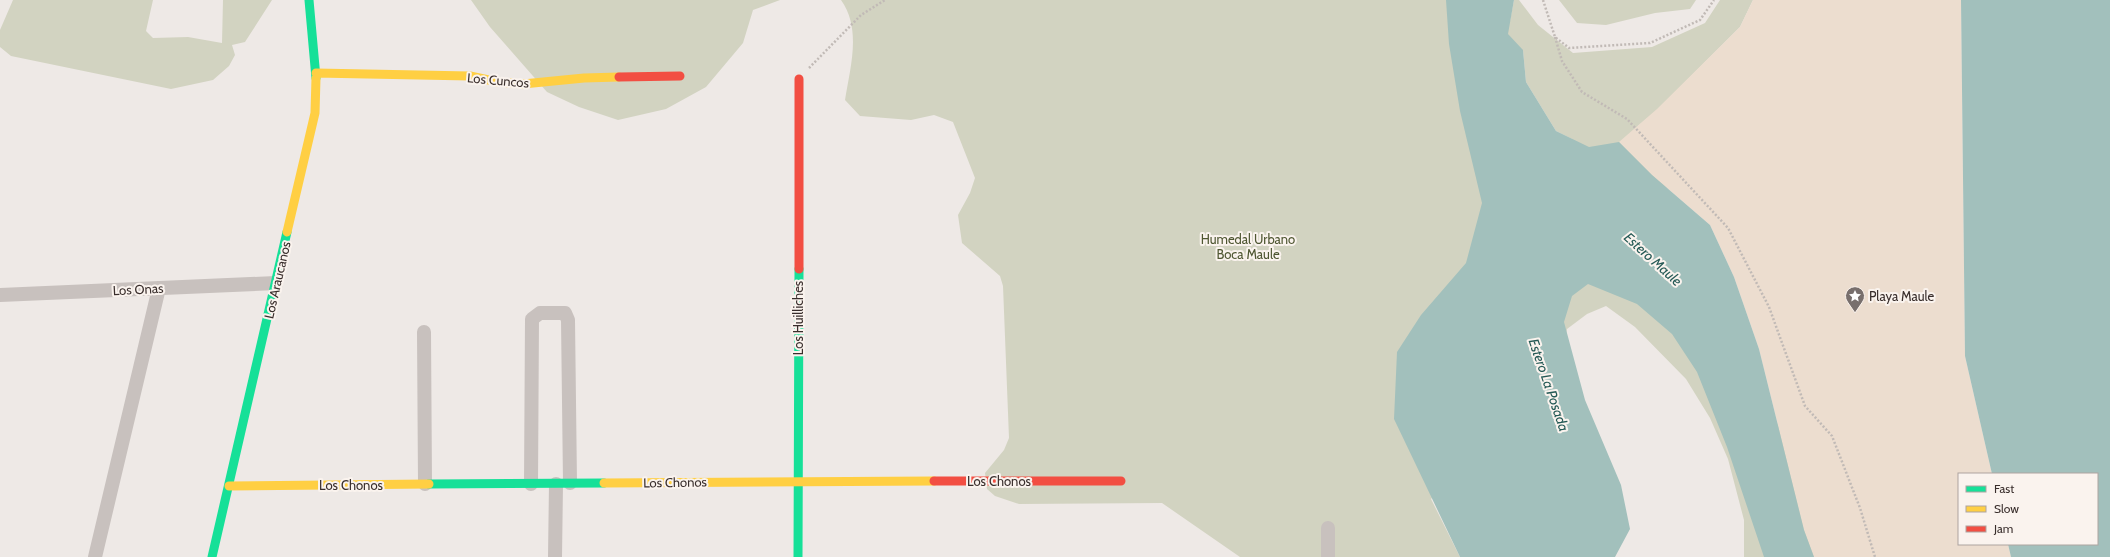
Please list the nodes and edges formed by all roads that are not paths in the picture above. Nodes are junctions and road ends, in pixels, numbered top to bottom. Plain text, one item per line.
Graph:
1 (309, 0) edge
2 (316, 73) junction
3 (680, 76) dead end
4 (799, 78) road end
5 (276, 283) junction
6 (159, 288) junction
7 (0, 295) edge
8 (424, 332) dead end
9 (798, 481) junction
10 (1121, 481) dead end
11 (570, 483) junction
12 (425, 484) junction
13 (531, 484) junction
14 (556, 484) junction
15 (229, 486) junction
16 (1328, 528) dead end
17 (95, 557) edge
18 (212, 557) edge
19 (555, 557) edge
20 (798, 557) edge
21 (1328, 557) edge

1 - 2 street, Los Araucanos
2 - 3 street, Los Cuncos
2 - 5 street, Los Araucanos
4 - 9 street, Los Huilliches
5 - 6 street, Los Onas
5 - 15 street, Los Araucanos
6 - 7 street, Los Onas
6 - 17 street
8 - 12 street
9 - 10 street, Los Chonos
9 - 11 street, Los Chonos
9 - 20 street, Los Huilliches
11 - 13 street
11 - 14 street, Los Chonos
12 - 13 street, Los Chonos
12 - 15 street, Los Chonos
13 - 14 street, Los Chonos
14 - 19 street
15 - 18 street, Los Araucanos
16 - 21 street

